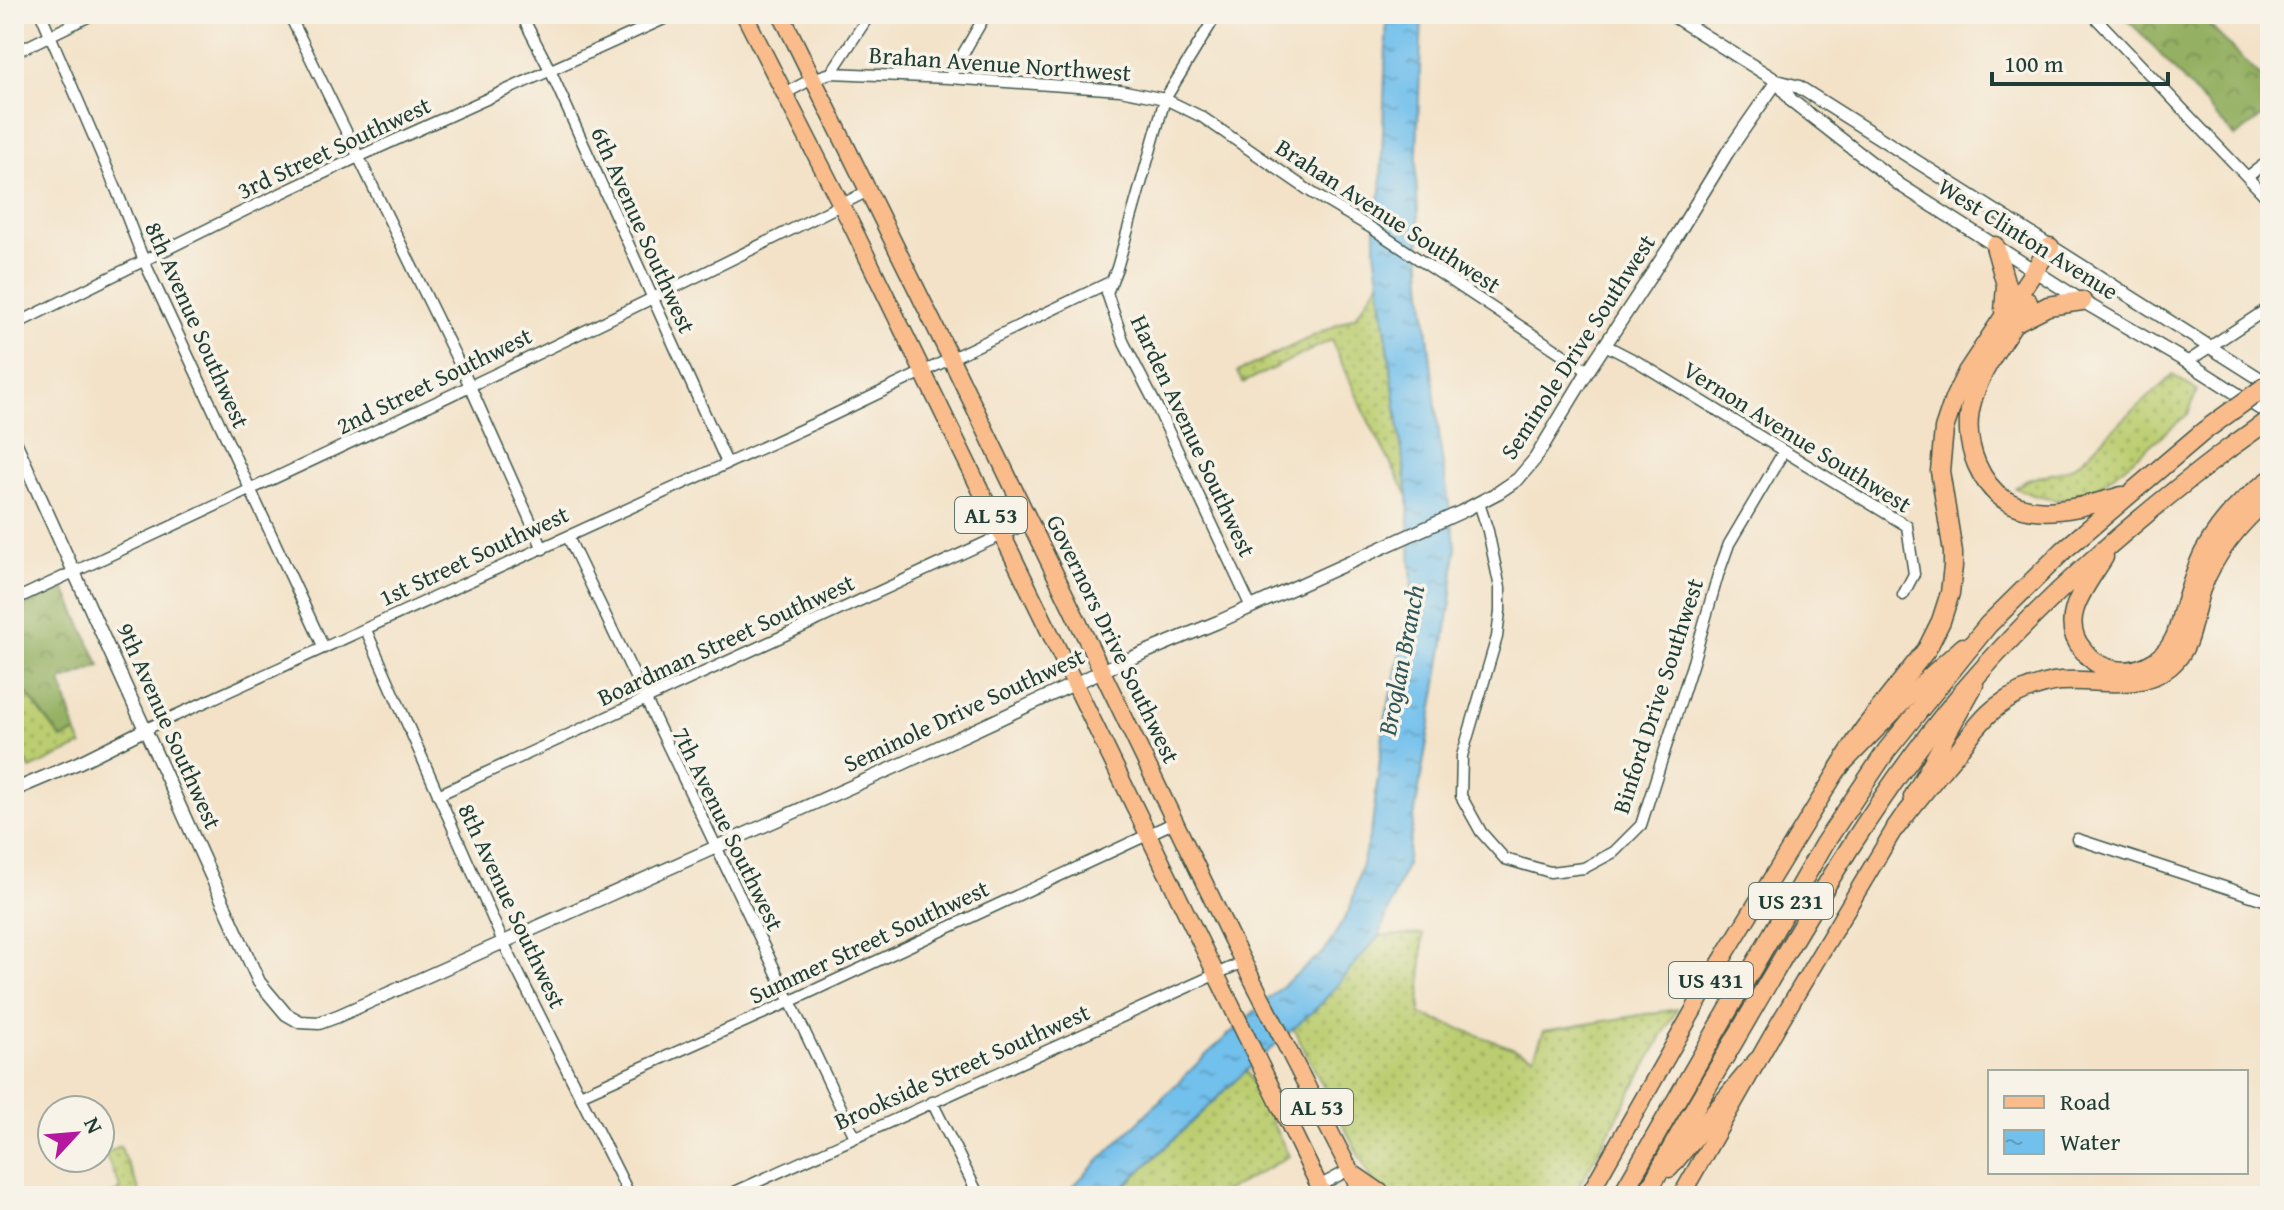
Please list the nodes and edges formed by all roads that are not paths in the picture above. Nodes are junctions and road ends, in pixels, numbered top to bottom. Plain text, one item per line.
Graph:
1 (41, 14) edge
2 (94, 14) edge
3 (289, 14) edge
4 (521, 14) edge
5 (675, 14) edge
6 (744, 14) edge
7 (781, 14) edge
8 (870, 14) edge
9 (986, 14) edge
10 (1217, 14) edge
11 (1670, 14) edge
12 (2092, 14) edge
13 (50, 35) junction
14 (14, 53) edge
15 (550, 70) junction
16 (831, 73) junction
17 (949, 78) junction
18 (812, 79) junction
19 (1777, 81) junction
20 (784, 94) junction
21 (1165, 99) junction
22 (358, 157) junction
23 (2270, 160) edge
24 (2247, 177) junction
25 (868, 191) junction
26 (2270, 201) edge
27 (841, 205) junction
28 (1995, 246) junction
29 (2054, 250) junction
30 (144, 261) junction
31 (2039, 274) junction
32 (1112, 281) junction
33 (653, 299) junction
34 (2082, 301) junction
35 (2270, 307) edge
36 (2009, 320) junction
37 (14, 325) edge
38 (1605, 345) junction
39 (2209, 347) junction
40 (951, 359) junction
41 (2187, 362) junction
42 (1588, 371) junction
43 (923, 372) junction
44 (2270, 384) edge
45 (470, 386) junction
46 (2269, 416) edge
47 (14, 439) edge
48 (1784, 451) junction
49 (727, 463) junction
50 (2270, 480) edge
51 (250, 490) junction
52 (2128, 494) junction
53 (2270, 497) edge
54 (1479, 503) junction
55 (1030, 522) junction
56 (1001, 536) junction
57 (2117, 536) junction
58 (568, 537) junction
59 (543, 549) junction
60 (75, 572) junction
61 (1903, 595) dead end
62 (14, 600) edge
63 (1251, 607) junction
64 (1988, 625) junction
65 (366, 630) junction
66 (324, 648) junction
67 (1986, 666) junction
68 (1101, 671) junction
69 (1074, 683) junction
70 (644, 700) junction
71 (146, 729) junction
72 (1839, 768) junction
73 (14, 790) edge
74 (438, 795) junction
75 (1175, 822) junction
76 (1896, 827) junction
77 (1147, 835) junction
78 (2077, 839) dead end
79 (715, 847) junction
80 (2270, 902) edge
81 (503, 942) junction
82 (1243, 962) junction
83 (1215, 974) junction
84 (789, 1002) junction
85 (298, 1021) joint
86 (1757, 1061) junction
87 (580, 1095) junction
88 (932, 1102) junction
89 (855, 1137) junction
90 (1349, 1170) junction
91 (1321, 1191) edge
92 (1587, 1194) edge
93 (1646, 1195) edge
94 (630, 1196) edge
95 (726, 1196) edge
96 (979, 1196) edge
97 (1363, 1196) edge
98 (1386, 1196) edge
99 (1622, 1196) edge
100 (1681, 1196) edge

1 - 13 street, 8th Avenue Southwest
2 - 13 street
3 - 22 street
4 - 15 street, 6th Avenue Southwest
5 - 15 street, 3rd Street Southwest
6 - 20 main road, AL 53
7 - 18 main road, Governors Drive Southwest / AL 53
8 - 16 street
9 - 17 street
10 - 21 street
11 - 19 street, West Clinton Avenue
12 - 24 street
13 - 14 street
13 - 30 street, 8th Avenue Southwest
15 - 22 street, 3rd Street Southwest
15 - 33 street, 6th Avenue Southwest
16 - 17 street, Brahan Avenue Northwest
16 - 18 street, Brahan Avenue Northwest
17 - 21 street, Brahan Avenue Northwest
18 - 20 street, Brahan Avenue Northwest
18 - 25 main road, Governors Drive Southwest / AL 53
19 - 28 street, West Clinton Avenue
19 - 29 street, West Clinton Avenue
19 - 38 street, Seminole Drive Southwest
20 - 27 main road, AL 53
21 - 32 street
21 - 42 street, Brahan Avenue Southwest
22 - 30 street, 3rd Street Southwest
22 - 45 street
23 - 24 street
24 - 26 street
25 - 27 street, 2nd Street Southwest
25 - 40 main road, Governors Drive Southwest / AL 53
27 - 33 street, 2nd Street Southwest
27 - 43 main road, AL 53
28 - 31 street, West Clinton Avenue
28 - 36 highway
29 - 31 highway
29 - 39 street, West Clinton Avenue
30 - 37 street, 3rd Street Southwest
30 - 51 street, 8th Avenue Southwest
31 - 34 street, West Clinton Avenue
31 - 36 highway
32 - 40 street, 1st Street Southwest
32 - 63 street, Harden Avenue Southwest
33 - 45 street, 2nd Street Southwest
33 - 49 street, 6th Avenue Southwest
34 - 36 highway
34 - 41 street, West Clinton Avenue
35 - 39 street
36 - 52 highway
36 - 72 highway
38 - 42 street, Seminole Drive Southwest
38 - 48 street, Vernon Avenue Southwest
39 - 41 street
39 - 44 street, West Clinton Avenue
40 - 43 street, 1st Street Southwest
40 - 55 main road, Governors Drive Southwest / AL 53
41 - 46 street, West Clinton Avenue
42 - 54 street, Seminole Drive Southwest
43 - 49 street, 1st Street Southwest
43 - 56 main road, AL 53
44 - 52 highway, US 231, bridge
45 - 51 street, 2nd Street Southwest
45 - 59 street
46 - 57 highway, US 231, bridge
47 - 60 street, 9th Avenue Southwest
48 - 54 street, Binford Drive Southwest
48 - 61 street, Vernon Avenue Southwest
49 - 58 street, 1st Street Southwest
50 - 57 highway
51 - 60 street, 2nd Street Southwest
51 - 66 street, 8th Avenue Southwest
52 - 64 highway, US 231
53 - 76 highway
54 - 63 street, Seminole Drive Southwest
55 - 56 street, Boardman Street Southwest
55 - 68 main road, Governors Drive Southwest / AL 53
56 - 69 main road, AL 53
56 - 70 street, Boardman Street Southwest
57 - 67 highway, US 231
58 - 59 street, 1st Street Southwest
58 - 70 street, 7th Avenue Southwest
59 - 65 street, 1st Street Southwest
60 - 62 street, 2nd Street Southwest
60 - 71 street, 9th Avenue Southwest
63 - 68 street, Seminole Drive Southwest
64 - 72 main road, US 431
64 - 99 highway, US 231
65 - 66 street, 1st Street Southwest
65 - 74 street, 8th Avenue Southwest
66 - 71 street, 1st Street Southwest
67 - 76 main road, US 431
67 - 93 highway, US 231
68 - 69 street, Seminole Drive Southwest
68 - 75 main road, Governors Drive Southwest / AL 53
69 - 77 main road, AL 53
69 - 79 street, Seminole Drive Southwest
70 - 74 street, Boardman Street Southwest
70 - 79 street, 7th Avenue Southwest
71 - 73 street, 1st Street Southwest
71 - 85 street, 9th Avenue Southwest
72 - 92 main road, US 431
74 - 81 street, 8th Avenue Southwest
75 - 77 street, Summer Street Southwest
75 - 82 main road, Governors Drive Southwest / AL 53
76 - 86 main road, US 431
77 - 83 main road, AL 53
77 - 84 street, Summer Street Southwest
78 - 80 street
79 - 81 street, Seminole Drive Southwest
79 - 84 street, 7th Avenue Southwest
81 - 85 street, Seminole Drive Southwest
81 - 87 street, 8th Avenue Southwest
82 - 83 street, Brookside Street Southwest
82 - 90 main road, Governors Drive Southwest / AL 53
83 - 88 street, Brookside Street Southwest
83 - 91 main road, AL 53
84 - 87 street, Summer Street Southwest
84 - 89 street, 7th Avenue Southwest
86 - 93 highway
86 - 100 main road, US 431
87 - 94 street, 8th Avenue Southwest
88 - 89 street, Brookside Street Southwest
88 - 96 street
89 - 95 street, Brookside Street Southwest
90 - 91 street
90 - 97 main road, Governors Drive Southwest / AL 53
90 - 98 main road

